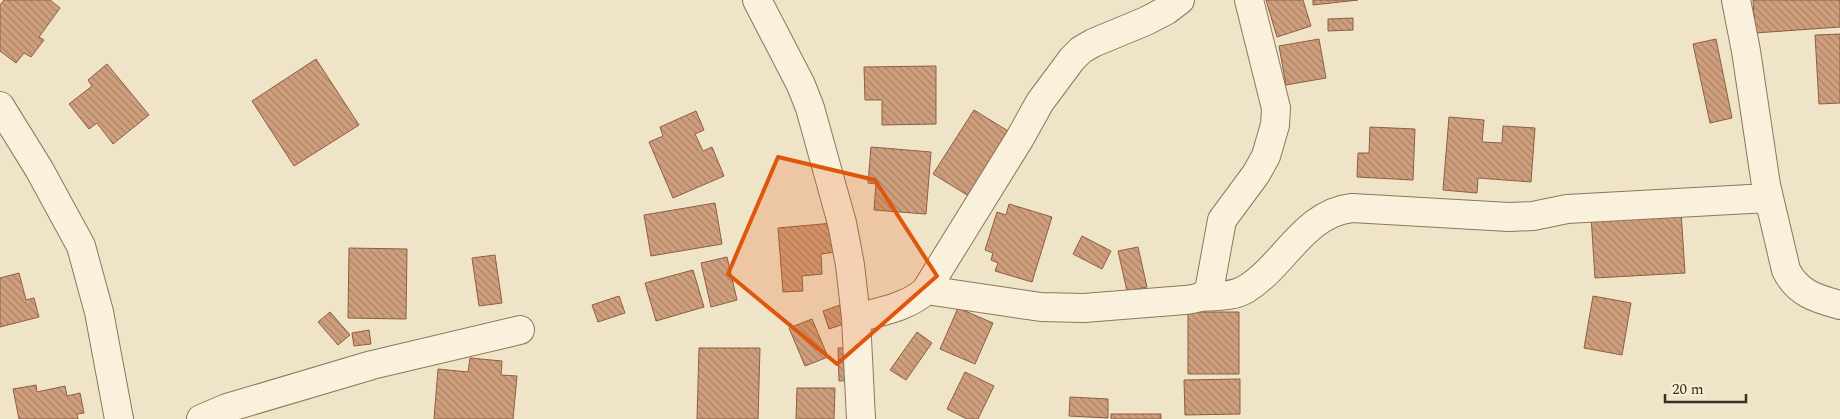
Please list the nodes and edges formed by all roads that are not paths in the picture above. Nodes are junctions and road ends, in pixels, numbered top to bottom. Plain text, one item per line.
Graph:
1 (757, 0) edge
2 (1180, 0) edge
3 (1249, 0) edge
4 (1736, 0) edge
5 (0, 106) edge
6 (1768, 198) junction
7 (926, 290) junction
8 (1200, 297) junction
9 (1840, 306) edge
10 (856, 318) junction
11 (520, 330) dead end
12 (119, 419) edge
13 (201, 419) edge
14 (861, 419) edge

1 - 10 street
2 - 7 street
3 - 8 street
4 - 6 street
5 - 12 street
6 - 8 street
6 - 9 street
7 - 8 street
7 - 10 street
10 - 14 street
11 - 13 street

